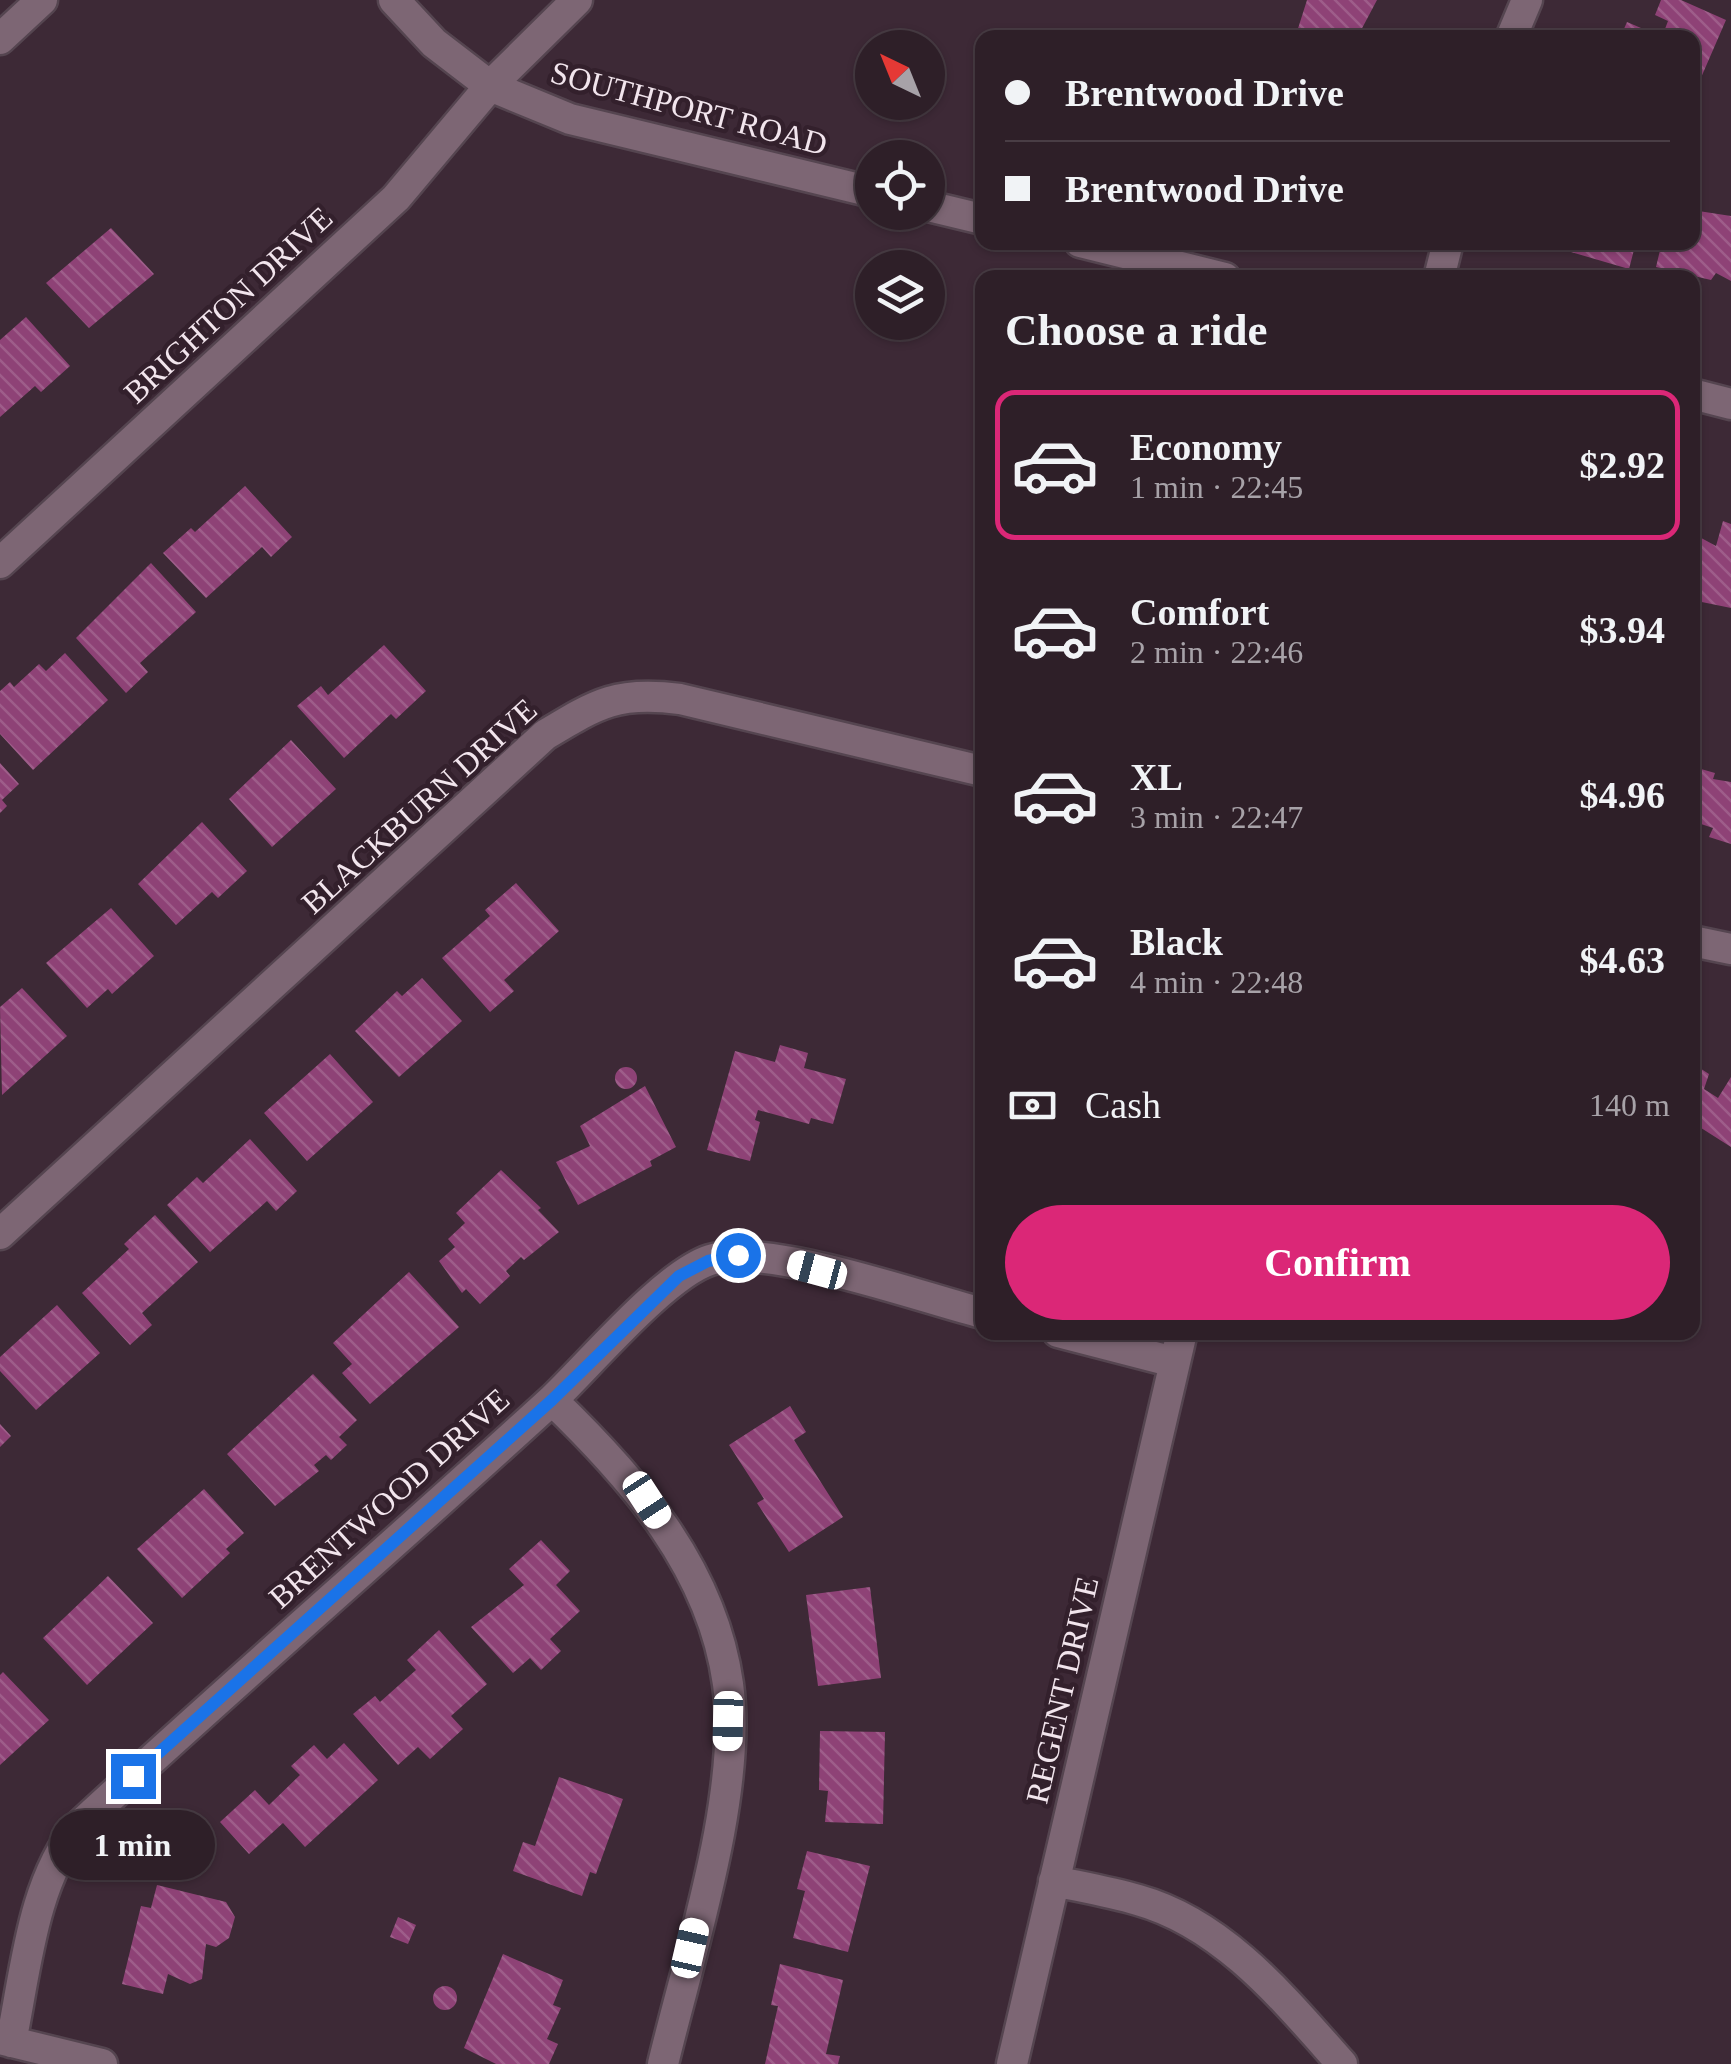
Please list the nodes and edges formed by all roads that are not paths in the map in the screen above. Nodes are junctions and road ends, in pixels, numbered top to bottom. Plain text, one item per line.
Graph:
1 (42, 0) edge
2 (394, 0) edge
3 (576, 0) edge
4 (1527, 0) edge
5 (1514, 30) edge
6 (0, 39) edge
7 (490, 86) junction
8 (855, 188) edge
9 (945, 210) edge
10 (975, 217) edge
11 (1112, 250) edge
12 (1193, 270) edge
13 (1700, 396) edge
14 (1731, 404) edge
15 (0, 564) edge
16 (975, 770) edge
17 (1700, 943) edge
18 (1731, 949) edge
19 (0, 1234) edge
20 (975, 1311) edge
21 (1089, 1340) edge
22 (1180, 1340) edge
23 (1174, 1362) junction
24 (552, 1400) junction
25 (1054, 1881) junction
26 (5, 2040) edge
27 (102, 2064) edge
28 (663, 2064) edge
29 (1012, 2064) edge
30 (1342, 2064) edge

1 - 6 street
2 - 7 street, SOUTHPORT ROAD
3 - 7 street, BRIGHTON DRIVE
4 - 5 street
7 - 8 street, SOUTHPORT ROAD
7 - 15 street, BRIGHTON DRIVE
9 - 10 street
11 - 12 street
13 - 14 street
16 - 19 street, BLACKBURN DRIVE
17 - 18 street
20 - 24 street, BRENTWOOD DRIVE
21 - 23 street
22 - 23 street, REGENT DRIVE
23 - 25 street, REGENT DRIVE
24 - 26 street, BRENTWOOD DRIVE
24 - 28 street
25 - 29 street, REGENT DRIVE
25 - 30 street
26 - 27 street

